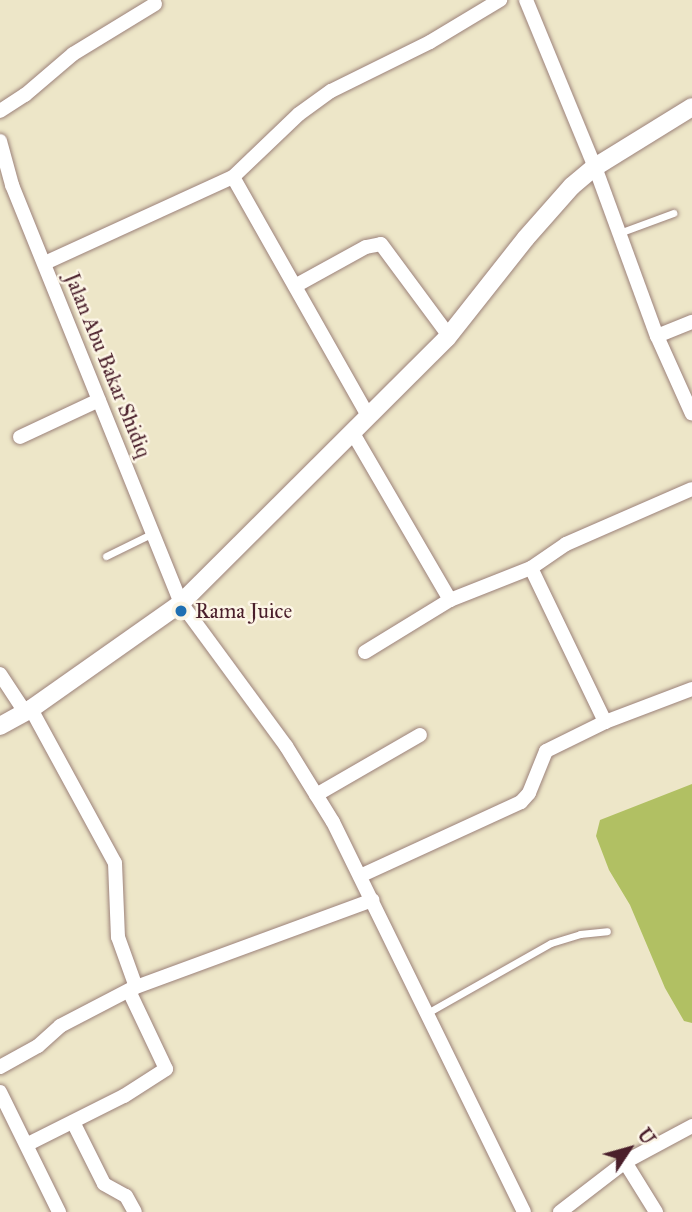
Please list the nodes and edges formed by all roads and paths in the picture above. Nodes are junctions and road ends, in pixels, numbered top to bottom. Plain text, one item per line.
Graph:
1 (500, 0) edge
2 (526, 0) edge
3 (155, 4) dead end
4 (692, 107) edge
5 (0, 111) edge
6 (0, 141) edge
7 (595, 167) junction
8 (233, 177) junction
9 (673, 213) dead end
10 (619, 233) junction
11 (45, 263) junction
12 (295, 285) junction
13 (692, 323) edge
14 (449, 336) junction
15 (657, 336) junction
16 (686, 384) edge
17 (99, 400) junction
18 (692, 414) edge
19 (369, 417) junction
20 (354, 435) junction
21 (20, 437) dead end
22 (692, 489) edge
23 (153, 533) junction
24 (106, 556) dead end
25 (531, 568) junction
26 (450, 600) junction
27 (181, 603) junction
28 (365, 652) dead end
29 (0, 674) edge
30 (692, 689) edge
31 (28, 711) junction
32 (606, 722) junction
33 (0, 726) edge
34 (420, 735) dead end
35 (316, 795) junction
36 (360, 876) junction
37 (372, 900) junction
38 (607, 930) dead end
39 (132, 989) junction
40 (429, 1012) junction
41 (0, 1067) edge
42 (0, 1092) edge
43 (73, 1122) junction
44 (692, 1126) edge
45 (28, 1144) junction
46 (625, 1162) junction
47 (59, 1212) edge
48 (135, 1212) edge
49 (524, 1212) edge
50 (560, 1212) edge
51 (656, 1212) edge

1 - 8 street
2 - 7 street
3 - 5 street
4 - 7 street
6 - 11 street, Jalan Abu Bakar Shidiq
7 - 10 street
7 - 14 street
8 - 11 street
8 - 12 street
9 - 10 lane
10 - 15 street
11 - 17 street, Jalan Abu Bakar Shidiq
12 - 14 street
12 - 19 street
13 - 15 street
14 - 19 street
15 - 16 street
16 - 18 street
17 - 21 street
17 - 23 street, Jalan Abu Bakar Shidiq
19 - 20 street
20 - 26 street
20 - 27 street
22 - 25 street
23 - 24 lane
23 - 27 street, Jalan Abu Bakar Shidiq
25 - 26 street
25 - 32 street
26 - 28 street
27 - 31 street
27 - 35 street, Jalan Abu Bakar Shidiq
29 - 31 street
30 - 32 street
31 - 33 street
31 - 39 street
32 - 36 street
34 - 35 street
35 - 36 street, Jalan Abu Bakar Shidiq
36 - 37 street, Jalan Abu Bakar Shidiq
37 - 39 street
37 - 40 street, Jalan Abu Bakar Shidiq
38 - 40 lane
39 - 41 street
39 - 43 street
40 - 49 street, Jalan Abu Bakar Shidiq
42 - 45 street
43 - 45 street
43 - 48 street
44 - 46 street
45 - 47 street
46 - 50 street
46 - 51 street

